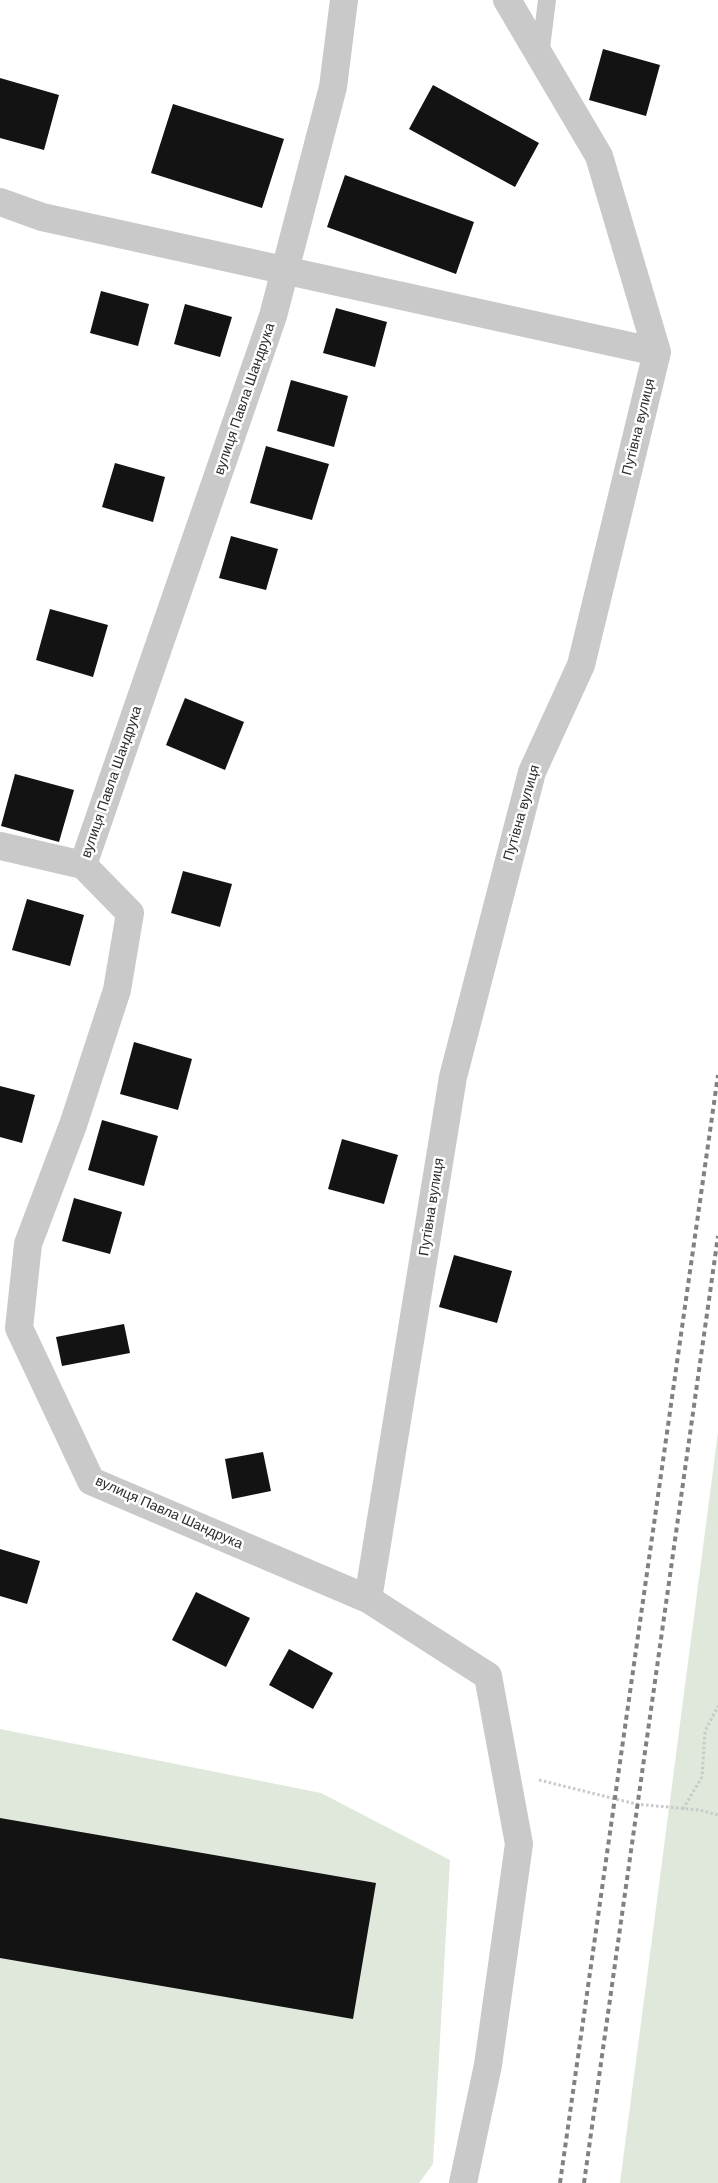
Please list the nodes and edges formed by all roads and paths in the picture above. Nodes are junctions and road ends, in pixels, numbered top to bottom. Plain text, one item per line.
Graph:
1 (344, 0) edge
2 (507, 0) edge
3 (547, 0) edge
4 (540, 56) junction
5 (0, 202) edge
6 (285, 269) junction
7 (657, 352) junction
8 (0, 846) edge
9 (83, 865) junction
10 (10, 1304) edge
11 (368, 1599) junction
12 (718, 1706) edge
13 (505, 1772) junction
14 (684, 1809) junction
15 (718, 1815) edge
16 (463, 2183) edge

1 - 6 street, вулиця Павла Шандрука
2 - 4 street
3 - 4 lane
4 - 7 street
5 - 6 street
6 - 7 street
6 - 9 street, вулиця Павла Шандрука
7 - 11 street, Путівна вулиця
8 - 9 street
9 - 10 street, вулиця Павла Шандрука
10 - 11 street, вулиця Павла Шандрука
11 - 13 street, вулиця Павла Шандрука
12 - 14 path
13 - 14 path
13 - 16 street, вулиця Павла Шандрука
14 - 15 path

